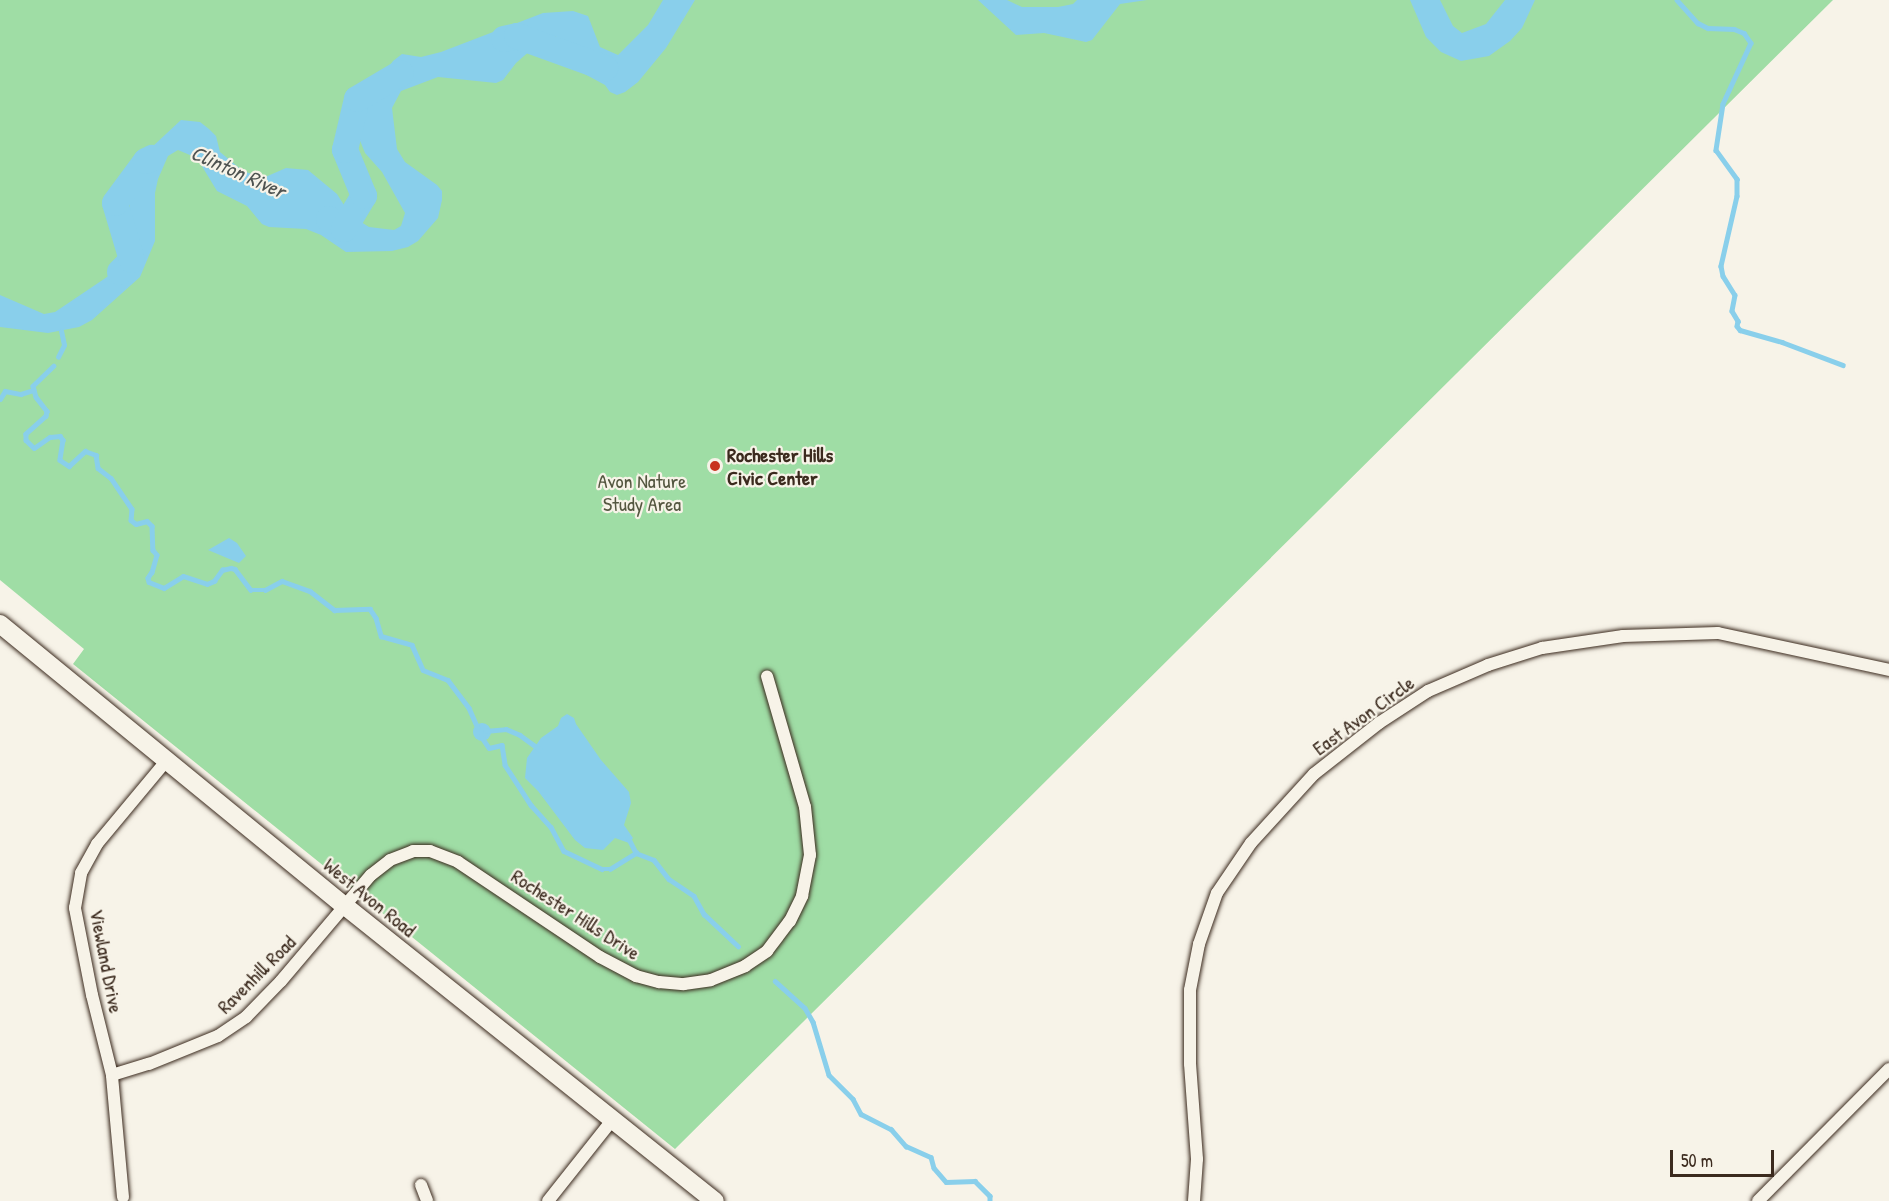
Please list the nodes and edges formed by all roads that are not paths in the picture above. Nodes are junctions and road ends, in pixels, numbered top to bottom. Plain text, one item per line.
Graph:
1 (0, 624) edge
2 (1889, 670) edge
3 (767, 676) dead end
4 (167, 760) junction
5 (345, 906) junction
6 (1889, 1069) edge
7 (112, 1075) junction
8 (613, 1119) junction
9 (420, 1185) dead end
10 (123, 1197) dead end
11 (428, 1201) edge
12 (548, 1201) edge
13 (715, 1201) edge
14 (1194, 1201) edge
15 (1758, 1201) edge

1 - 4 street, West Avon Road
2 - 14 street, East Avon Circle
3 - 5 street, Rochester Hills Drive
4 - 5 street, West Avon Road
4 - 7 street, Viewland Drive
5 - 7 street, Ravenhill Road
5 - 8 street, West Avon Road
6 - 15 street
7 - 10 street, Viewland Drive
8 - 12 street
8 - 13 street, West Avon Road
9 - 11 street

